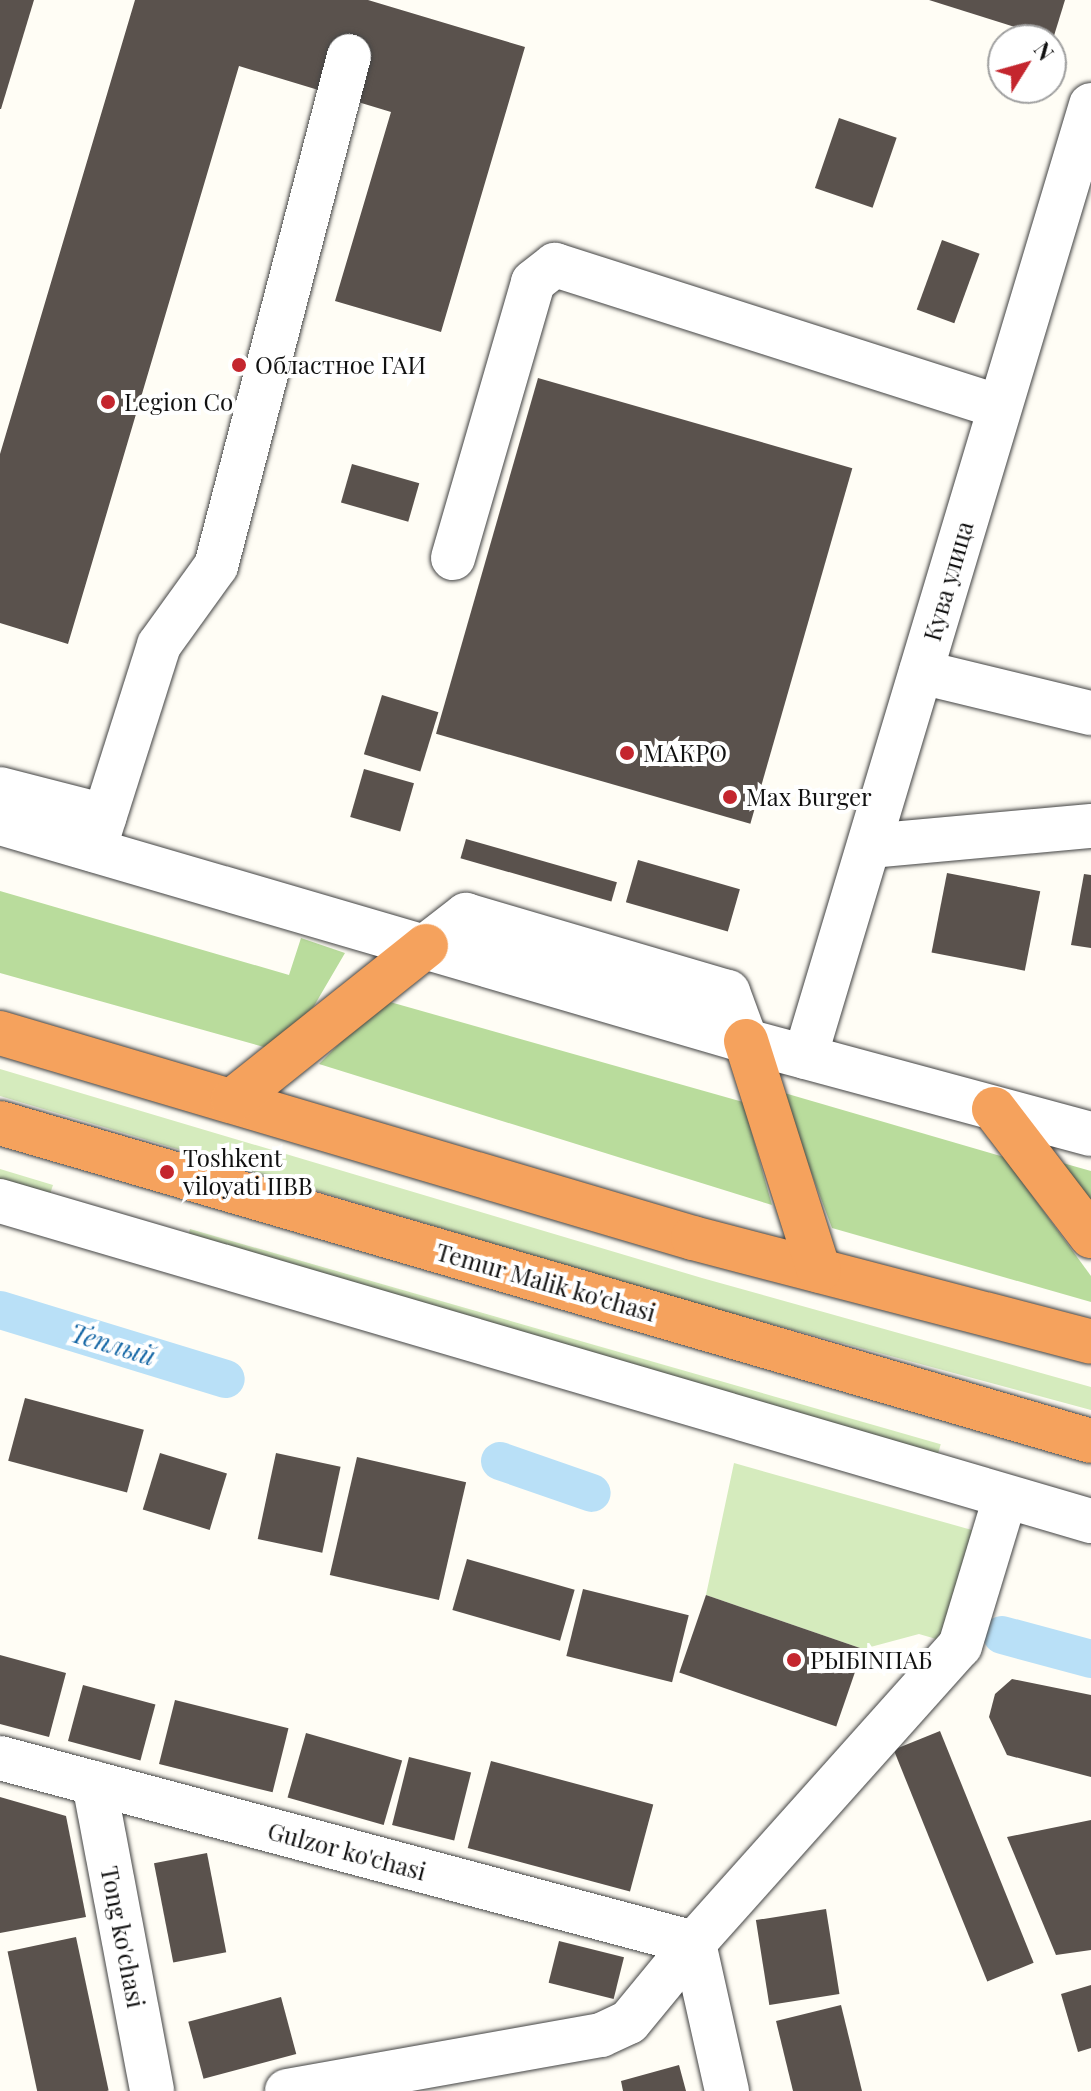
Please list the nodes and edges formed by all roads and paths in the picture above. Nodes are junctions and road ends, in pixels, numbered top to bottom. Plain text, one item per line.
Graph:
1 (349, 56) dead end
2 (1091, 105) edge
3 (999, 407) junction
4 (453, 558) dead end
5 (921, 672) junction
6 (1091, 713) edge
7 (0, 789) edge
8 (0, 823) edge
9 (1091, 826) edge
10 (99, 833) junction
11 (870, 846) junction
12 (426, 946) junction
13 (0, 1033) edge
14 (746, 1041) junction
15 (805, 1057) junction
16 (233, 1100) junction
17 (994, 1109) junction
18 (0, 1123) edge
19 (1091, 1134) edge
20 (0, 1201) edge
21 (1091, 1236) edge
22 (819, 1271) junction
23 (1091, 1342) edge
24 (1091, 1441) edge
25 (1005, 1498) junction
26 (1091, 1521) edge
27 (0, 1758) edge
28 (94, 1783) junction
29 (694, 1943) junction
30 (152, 2091) edge
31 (287, 2091) edge
32 (727, 2091) edge

1 - 10 street
2 - 3 street, Кува улица
3 - 4 street
3 - 5 street, Кува улица
5 - 6 street
5 - 11 street, Кува улица
7 - 10 street
8 - 10 street
9 - 11 street
10 - 12 street
11 - 15 street, Кува улица
12 - 14 street
12 - 16 highway
13 - 16 highway
14 - 15 street
14 - 22 highway
15 - 17 street
16 - 22 highway
17 - 19 street
17 - 21 highway
18 - 24 highway, Temur Malik ko'chasi
20 - 25 street
22 - 23 highway
25 - 26 street
25 - 29 street
27 - 28 street, Gulzor ko'chasi
28 - 29 street, Gulzor ko'chasi
28 - 30 street, Tong ko'chasi
29 - 31 street
29 - 32 street

